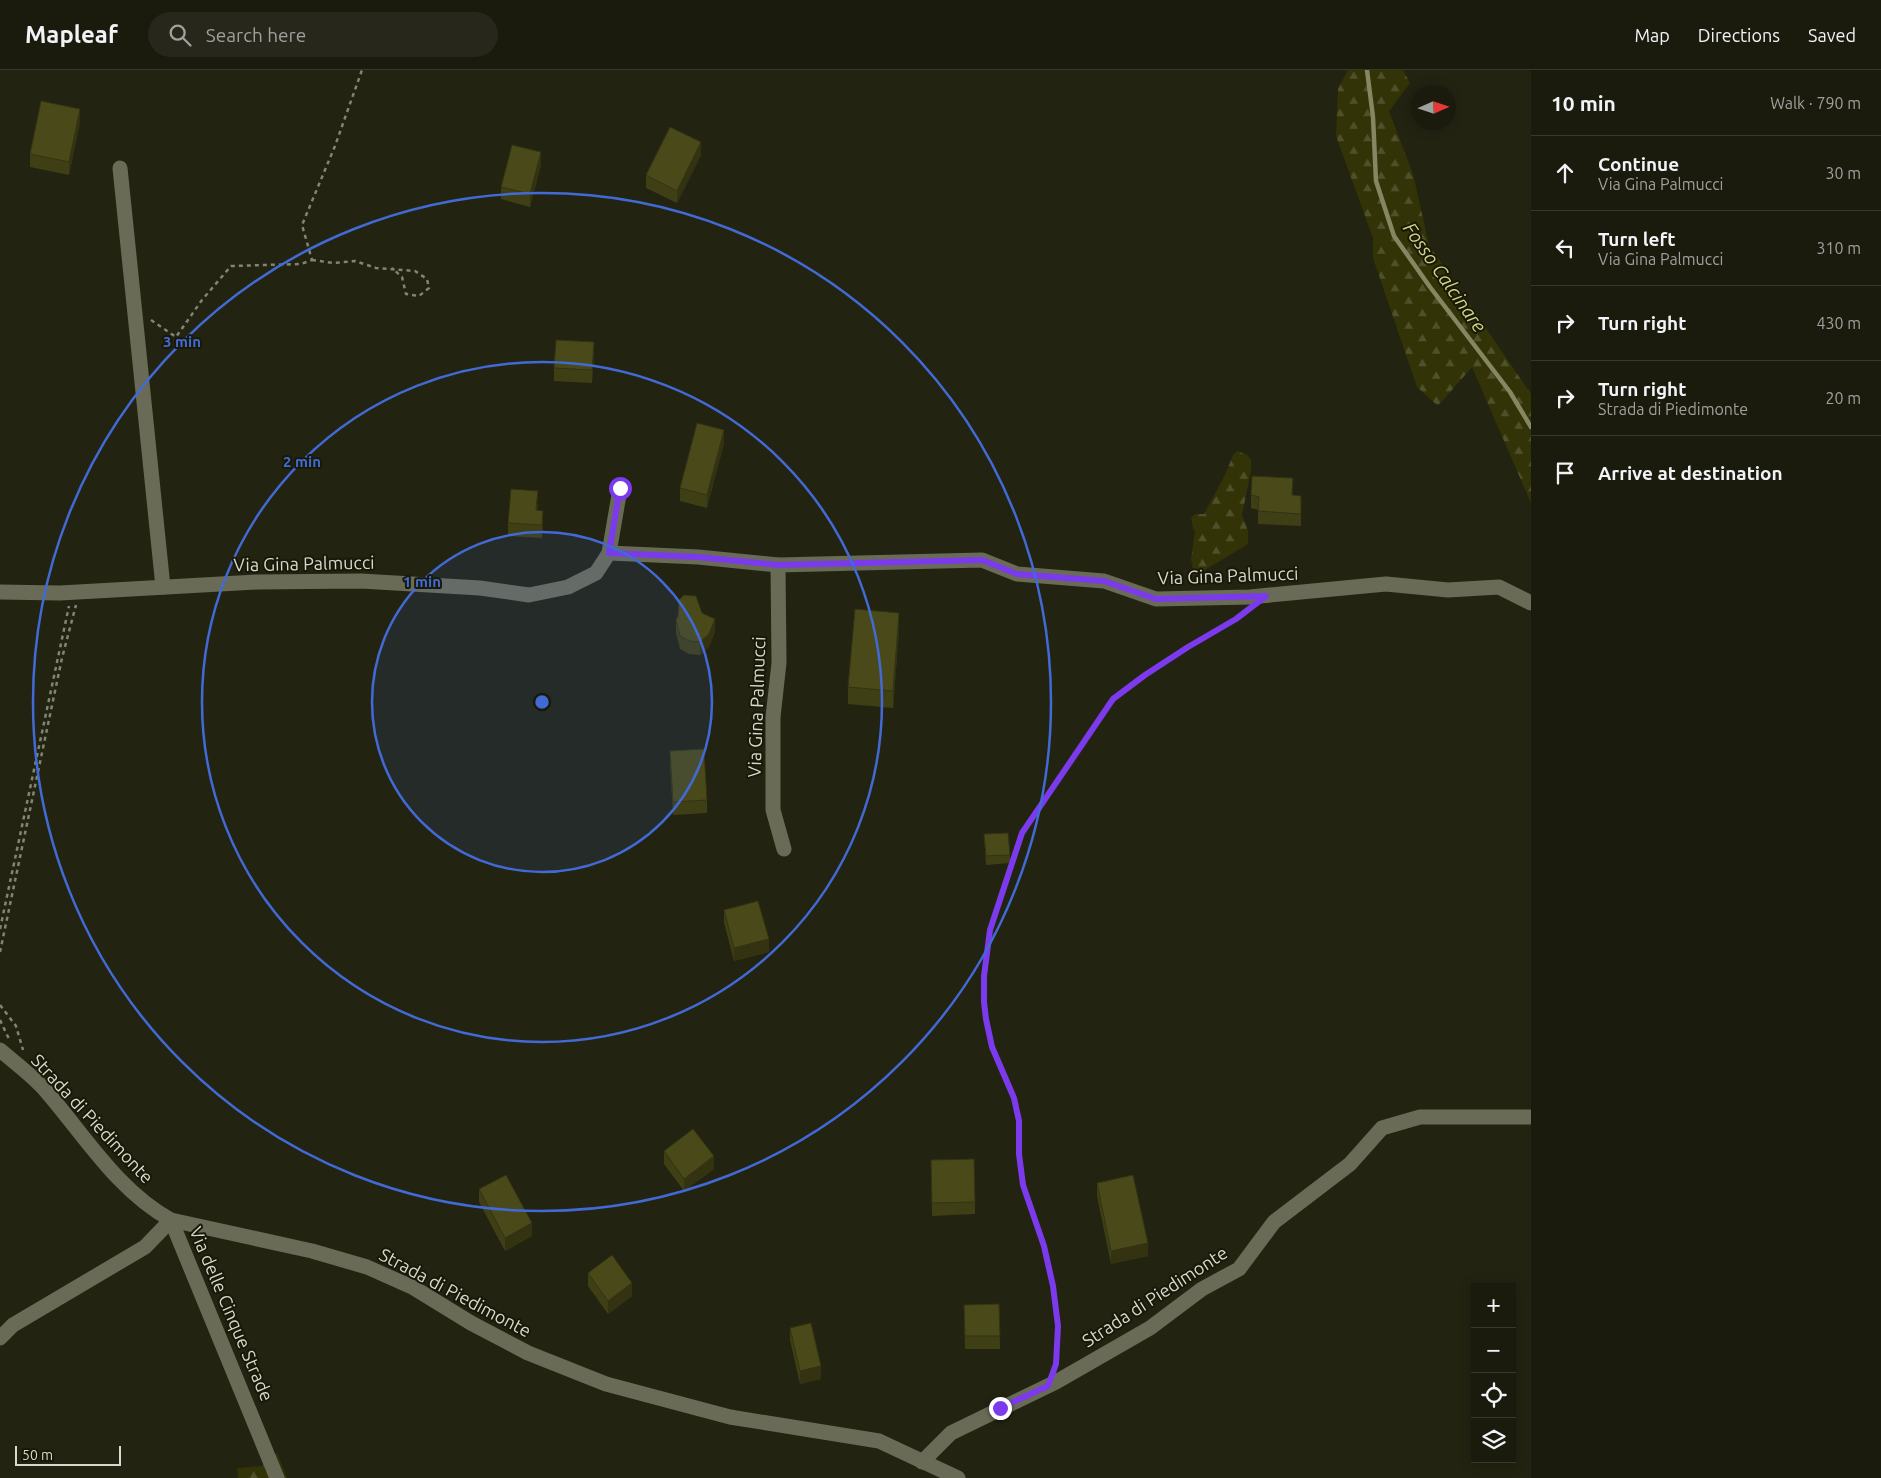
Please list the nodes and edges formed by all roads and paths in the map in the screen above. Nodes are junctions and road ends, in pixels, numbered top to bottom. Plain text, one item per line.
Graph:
1 (362, 70) edge
2 (120, 168) dead end
3 (312, 260) junction
4 (392, 268) junction
5 (134, 309) junction
6 (620, 488) dead end
7 (609, 553) junction
8 (778, 565) junction
9 (163, 587) junction
10 (0, 592) edge
11 (76, 592) junction
12 (1266, 596) junction
13 (1531, 603) edge
14 (784, 849) dead end
15 (0, 929) edge
16 (0, 952) edge
17 (0, 1005) edge
18 (0, 1050) edge
19 (20, 1068) junction
20 (1531, 1118) edge
21 (171, 1220) junction
22 (0, 1338) edge
23 (1048, 1386) junction
24 (922, 1462) junction
25 (277, 1478) edge
26 (958, 1478) edge

1 - 3 path
2 - 5 street
3 - 4 path
3 - 5 path
4 - 4 path
5 - 9 street
6 - 7 street, Via Gina Palmucci
7 - 8 street, Via Gina Palmucci
7 - 9 street, Via Gina Palmucci
8 - 12 street, Via Gina Palmucci
8 - 14 street, Via Gina Palmucci
9 - 11 street, Via Gina Palmucci
10 - 11 street, Via Gina Palmucci
11 - 15 path
11 - 16 path
12 - 13 street, Via Gina Palmucci
12 - 23 path
17 - 19 path
18 - 19 street, Strada di Piedimonte
19 - 21 street, Strada di Piedimonte
20 - 23 street, Strada di Piedimonte
21 - 22 street, Via delle Cinque Strade
21 - 24 street, Strada di Piedimonte
21 - 25 street, Via delle Cinque Strade
23 - 24 street, Strada di Piedimonte
24 - 26 street, Strada di Piedimonte

